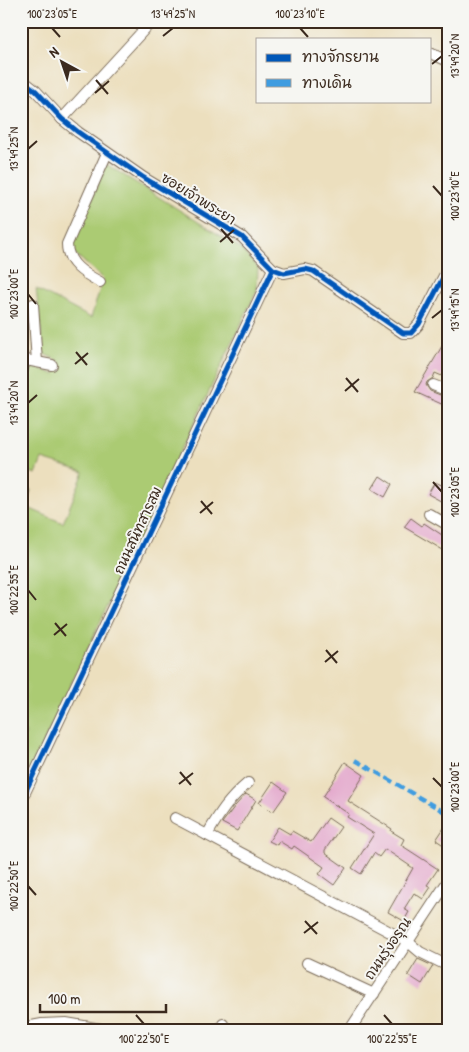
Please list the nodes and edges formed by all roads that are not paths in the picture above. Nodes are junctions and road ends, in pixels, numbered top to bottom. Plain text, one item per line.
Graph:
1 (152, 21) edge
2 (432, 54) edge
3 (448, 61) edge
4 (21, 79) edge
5 (62, 119) junction
6 (107, 153) junction
7 (448, 268) edge
8 (273, 269) junction
9 (100, 282) dead end
10 (34, 304) dead end
11 (23, 360) edge
12 (37, 362) junction
13 (52, 365) dead end
14 (21, 375) edge
15 (433, 385) dead end
16 (447, 389) edge
17 (429, 514) dead end
18 (448, 525) edge
19 (248, 783) dead end
20 (21, 800) edge
21 (175, 818) dead end
22 (207, 835) junction
23 (448, 881) edge
24 (407, 942) junction
25 (308, 963) dead end
26 (448, 966) edge
27 (374, 994) junction
28 (65, 1027) edge
29 (21, 1028) edge
30 (113, 1031) edge
31 (349, 1031) edge

1 - 5 street
2 - 3 street
4 - 5 street, ซอยเจ้าพระยา
5 - 6 street, ซอยเจ้าพระยา
6 - 8 street, ซอยเจ้าพระยา
6 - 9 street
7 - 8 street
8 - 20 street, ถนนสนิทสารสม
10 - 12 street
11 - 12 street
11 - 14 street
12 - 13 street
15 - 16 street
17 - 18 street
19 - 22 street
21 - 22 street
22 - 24 street
23 - 24 street, ถนนรุ่งอรุณ
24 - 26 street
24 - 27 street, ถนนรุ่งอรุณ
25 - 27 street
27 - 31 street, ถนนรุ่งอรุณ
28 - 29 street
28 - 30 street

